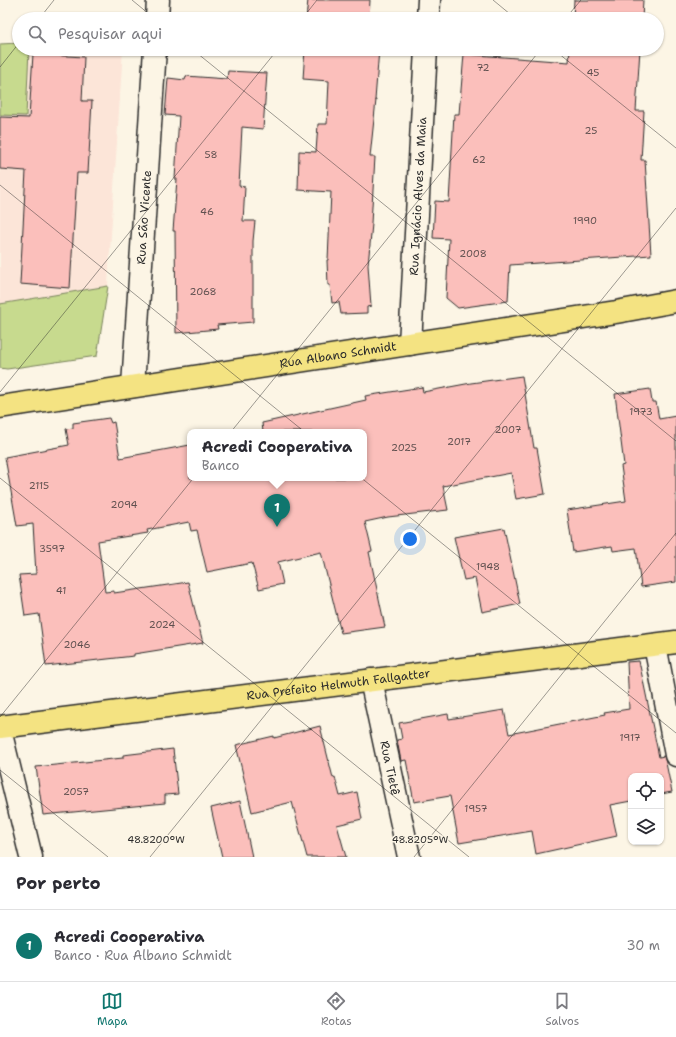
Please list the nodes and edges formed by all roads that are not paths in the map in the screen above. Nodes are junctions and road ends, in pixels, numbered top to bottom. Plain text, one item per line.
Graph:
1 (158, 0) edge
2 (429, 0) edge
3 (157, 12) edge
4 (428, 12) edge
5 (155, 56) edge
6 (426, 56) edge
7 (676, 301) edge
8 (410, 344) junction
9 (133, 386) junction
10 (0, 407) edge
11 (666, 643) edge
12 (371, 680) junction
13 (0, 729) edge
14 (676, 755) edge
15 (31, 857) edge
16 (409, 857) edge

1 - 3 street
2 - 4 street
5 - 9 street, Rua São Vicente
6 - 8 street, Rua Ignácio Alves da Maia
7 - 8 main road, Rua Albano Schmidt
8 - 9 main road, Rua Albano Schmidt
9 - 10 main road, Rua Albano Schmidt
11 - 12 main road, Rua Prefeito Helmuth Fallgatter
11 - 14 street
12 - 13 main road, Rua Prefeito Helmuth Fallgatter
12 - 16 street, Rua Tietê
13 - 15 street

